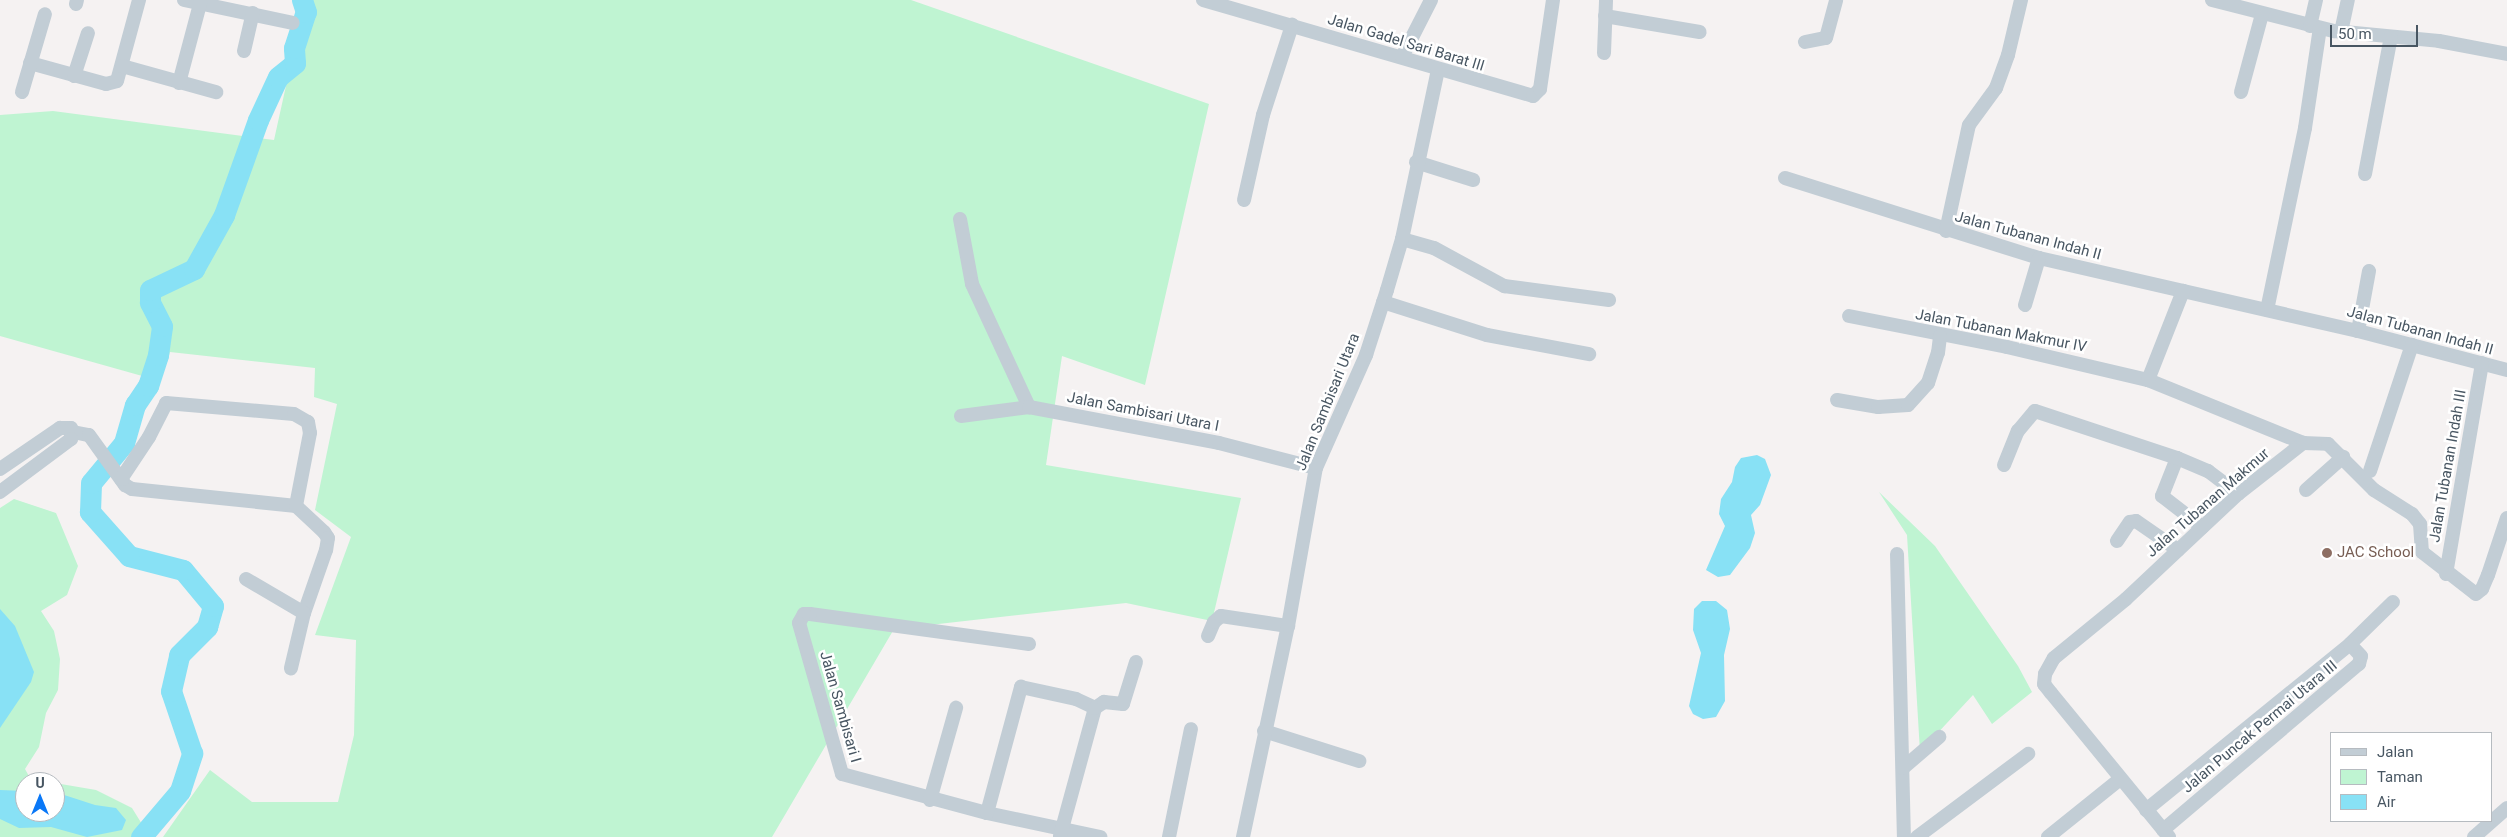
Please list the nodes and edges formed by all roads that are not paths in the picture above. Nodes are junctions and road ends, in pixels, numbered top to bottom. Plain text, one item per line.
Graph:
1 (139, 0) edge
2 (184, 0) edge
3 (1203, 0) edge
4 (1431, 0) edge
5 (1553, 0) edge
6 (1606, 0) edge
7 (1836, 0) edge
8 (2021, 0) edge
9 (2212, 0) edge
10 (2316, 0) edge
11 (2348, 0) edge
12 (200, 4) junction
13 (253, 13) junction
14 (45, 14) dead end
15 (2262, 14) junction
16 (1605, 16) junction
17 (293, 23) dead end
18 (1292, 25) junction
19 (2315, 27) junction
20 (1700, 32) dead end
21 (2341, 32) junction
22 (88, 33) dead end
23 (2391, 37) junction
24 (1805, 42) dead end
25 (244, 51) dead end
26 (1604, 53) dead end
27 (2507, 54) edge
28 (1402, 57) junction
29 (30, 64) junction
30 (122, 66) junction
31 (1438, 70) junction
32 (74, 76) junction
33 (179, 84) junction
34 (22, 92) dead end
35 (216, 92) dead end
36 (2241, 92) dead end
37 (1416, 162) junction
38 (2365, 174) dead end
39 (1785, 178) dead end
40 (1473, 180) dead end
41 (1244, 200) dead end
42 (960, 219) dead end
43 (1946, 231) junction
44 (1402, 239) junction
45 (2039, 258) junction
46 (2369, 271) dead end
47 (2183, 290) junction
48 (1609, 300) dead end
49 (1383, 302) junction
50 (2025, 305) dead end
51 (2267, 310) junction
52 (1849, 316) dead end
53 (2358, 331) junction
54 (1940, 336) junction
55 (2412, 345) junction
56 (1589, 354) dead end
57 (2482, 363) junction
58 (2507, 370) edge
59 (2148, 380) junction
60 (1837, 400) dead end
61 (1029, 407) junction
62 (961, 416) dead end
63 (73, 432) junction
64 (2303, 444) junction
65 (2343, 457) junction
66 (2177, 458) junction
67 (2004, 465) dead end
68 (1316, 468) junction
69 (0, 469) edge
70 (2370, 471) dead end
71 (121, 479) junction
72 (2306, 490) dead end
73 (0, 492) edge
74 (2238, 494) junction
75 (296, 506) junction
76 (2507, 520) edge
77 (2202, 528) junction
78 (2117, 542) dead end
79 (2178, 550) junction
80 (1897, 554) dead end
81 (2446, 574) junction
82 (246, 579) dead end
83 (2393, 602) dead end
84 (304, 613) junction
85 (1288, 626) junction
86 (1208, 636) dead end
87 (1029, 644) dead end
88 (2350, 644) junction
89 (1136, 662) dead end
90 (2325, 664) junction
91 (291, 668) dead end
92 (2339, 681) junction
93 (2275, 705) junction
94 (956, 708) dead end
95 (1095, 708) junction
96 (2291, 722) junction
97 (1191, 729) dead end
98 (1264, 731) junction
99 (1939, 737) dead end
100 (2028, 754) dead end
101 (1360, 761) dead end
102 (1903, 768) junction
103 (2119, 780) junction
104 (930, 800) junction
105 (2507, 808) edge
106 (2146, 810) junction
107 (987, 813) junction
108 (2492, 821) edge
109 (2491, 822) edge
110 (1061, 832) edge
111 (2166, 834) edge
112 (1100, 837) edge
113 (1169, 837) edge
114 (1243, 837) edge
115 (1904, 837) edge
116 (1917, 837) edge
117 (2048, 837) edge
118 (2474, 837) edge

1 - 30 street
2 - 12 street
3 - 18 street, Jalan Gadel Sari Barat III
4 - 28 street
5 - 31 street, Jalan Gadel Sari Barat III
6 - 16 street
7 - 24 street
8 - 43 street
9 - 15 street
10 - 19 street
11 - 21 street
12 - 13 street
12 - 33 street
13 - 17 street
13 - 25 street
14 - 29 street
15 - 19 street
15 - 36 street
16 - 20 street
16 - 26 street
18 - 28 street, Jalan Gadel Sari Barat III
18 - 41 street
19 - 21 street
19 - 51 street
21 - 23 street
22 - 32 street
23 - 27 street
23 - 38 street
28 - 31 street, Jalan Gadel Sari Barat III
29 - 32 street
29 - 34 street
30 - 32 street
30 - 33 street
31 - 37 street, Jalan Sambisari Utara
33 - 35 street
37 - 40 street
37 - 44 street, Jalan Sambisari Utara
39 - 43 street, Jalan Tubanan Indah II
42 - 61 street
43 - 45 street, Jalan Tubanan Indah II
44 - 48 street
44 - 49 street, Jalan Sambisari Utara
45 - 47 street, Jalan Tubanan Indah II
45 - 50 street
46 - 53 street
47 - 51 street, Jalan Tubanan Indah II
47 - 59 street
49 - 56 street
49 - 68 street, Jalan Sambisari Utara
51 - 53 street, Jalan Tubanan Indah II
52 - 54 street, Jalan Tubanan Makmur IV
53 - 55 street, Jalan Tubanan Indah II
54 - 59 street, Jalan Tubanan Makmur IV
54 - 60 street
55 - 57 street, Jalan Tubanan Indah II
55 - 70 street
57 - 58 street, Jalan Tubanan Indah II
57 - 81 street, Jalan Tubanan Indah III
59 - 64 street, Jalan Tubanan Makmur IV
61 - 62 street, Jalan Sambisari Utara I
61 - 68 street, Jalan Sambisari Utara I
63 - 69 street
63 - 71 street
63 - 73 street
64 - 65 street
64 - 74 street, Jalan Tubanan Makmur
65 - 72 street
65 - 81 street
66 - 67 street
66 - 74 street
66 - 77 street
68 - 85 street, Jalan Sambisari Utara
71 - 75 street
71 - 75 street
74 - 77 street, Jalan Tubanan Makmur
75 - 84 street
76 - 81 street
77 - 79 street, Jalan Tubanan Makmur
78 - 79 street
79 - 103 street, Jalan Tubanan Makmur
80 - 102 street
82 - 84 street
83 - 88 street, Jalan Puncak Permai Utara III
84 - 91 street
85 - 86 street
85 - 98 street, Jalan Sambisari Utara
87 - 104 street, Jalan Sambisari I
88 - 90 street, Jalan Puncak Permai Utara III
88 - 92 street, Jalan Puncak Permai Utara III
89 - 95 street
90 - 92 street
90 - 93 street, Jalan Puncak Permai Utara III
92 - 96 street, Jalan Puncak Permai Utara III
93 - 96 street
93 - 106 street, Jalan Puncak Permai Utara III
94 - 104 street
95 - 107 street
95 - 110 street
96 - 111 street, Jalan Puncak Permai Utara III
97 - 113 street
98 - 101 street
98 - 114 street, Jalan Sambisari Utara
99 - 102 street
100 - 116 street
102 - 115 street
103 - 106 street
103 - 117 street
104 - 107 street, Jalan Sambisari I
105 - 108 street
106 - 111 street
107 - 110 street, Jalan Sambisari I
109 - 118 street
110 - 112 street, Jalan Sambisari I

